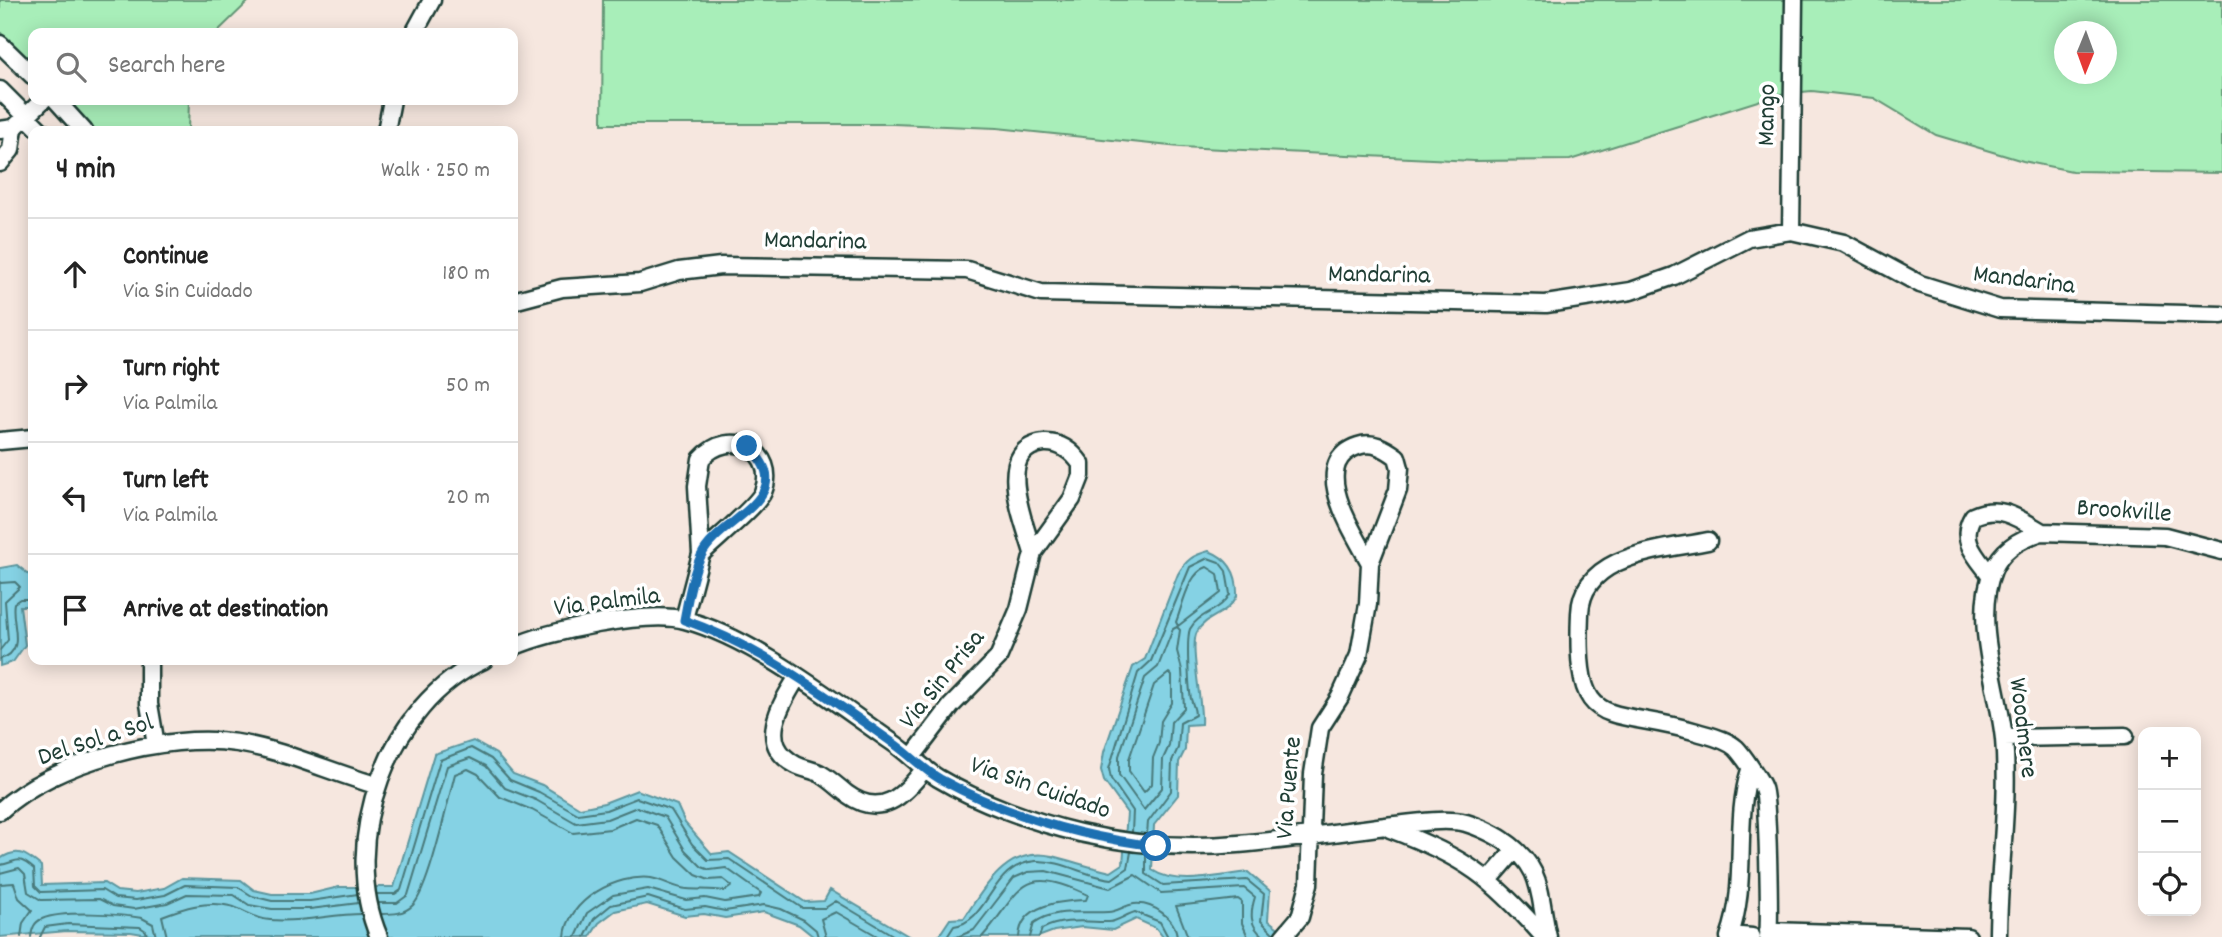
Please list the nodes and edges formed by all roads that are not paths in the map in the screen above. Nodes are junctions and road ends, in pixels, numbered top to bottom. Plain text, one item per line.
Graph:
1 (432, 0) edge
2 (1794, 0) edge
3 (417, 28) edge
4 (0, 44) edge
5 (28, 71) edge
6 (0, 90) edge
7 (38, 105) edge
8 (61, 105) edge
9 (391, 105) edge
10 (27, 116) junction
11 (36, 126) edge
12 (80, 126) edge
13 (387, 126) edge
14 (7, 129) edge
15 (0, 163) edge
16 (1791, 231) junction
17 (518, 300) edge
18 (2222, 316) edge
19 (28, 438) edge
20 (0, 440) edge
21 (2042, 532) junction
22 (2023, 537) joint
23 (1708, 541) dead end
24 (2222, 551) edge
25 (1033, 553) junction
26 (701, 554) junction
27 (1370, 563) junction
28 (1992, 576) junction
29 (684, 620) junction
30 (518, 645) edge
31 (149, 665) edge
32 (455, 667) edge
33 (797, 678) junction
34 (2125, 736) dead end
35 (2004, 738) junction
36 (156, 745) junction
37 (912, 757) junction
38 (925, 768) junction
39 (1751, 770) junction
40 (376, 785) junction
41 (0, 811) edge
42 (1384, 826) junction
43 (1309, 834) junction
44 (1515, 850) junction
45 (1489, 880) junction
46 (1287, 933) edge
47 (1768, 934) edge
48 (1729, 936) edge
49 (379, 937) edge
50 (1546, 937) edge
51 (1752, 937) edge
52 (1968, 937) edge
53 (1997, 937) edge

1 - 3 street
2 - 16 street, Mango
4 - 5 street
6 - 10 street
7 - 10 street
8 - 12 street
9 - 13 street
10 - 11 street
10 - 14 street
14 - 15 street
16 - 17 street, Mandarina
16 - 18 street, Mandarina
19 - 20 street
21 - 22 street, Brookville
21 - 24 street, Brookville
21 - 28 street
22 - 28 street, Woodmere
23 - 39 street
25 - 25 street, Via Sin Prisa
25 - 37 street, Via Sin Prisa
26 - 26 street, Via Palmila
26 - 29 street, Via Palmila
27 - 27 street, Via Puente
27 - 43 street, Via Puente
28 - 35 street, Woodmere
29 - 30 street, Via Palmila
29 - 33 street, Via Sin Cuidado
31 - 36 street
32 - 40 street
33 - 37 street, Via Sin Cuidado
33 - 38 street
34 - 35 street
35 - 53 street, Woodmere
36 - 40 street, Del Sol a Sol
36 - 41 street, Del Sol a Sol
37 - 38 street, Via Sin Cuidado
38 - 43 street, Via Sin Cuidado
39 - 47 street
39 - 48 street
40 - 49 street
42 - 43 street, Via Sin Cuidado
42 - 44 street, Via Sin Cuidado
42 - 45 street, Via Sin Cuidado
43 - 46 street, Via Puente
44 - 45 street
44 - 50 street, Via Sin Cuidado
45 - 50 street, Via Sin Cuidado
47 - 52 street
48 - 51 street

